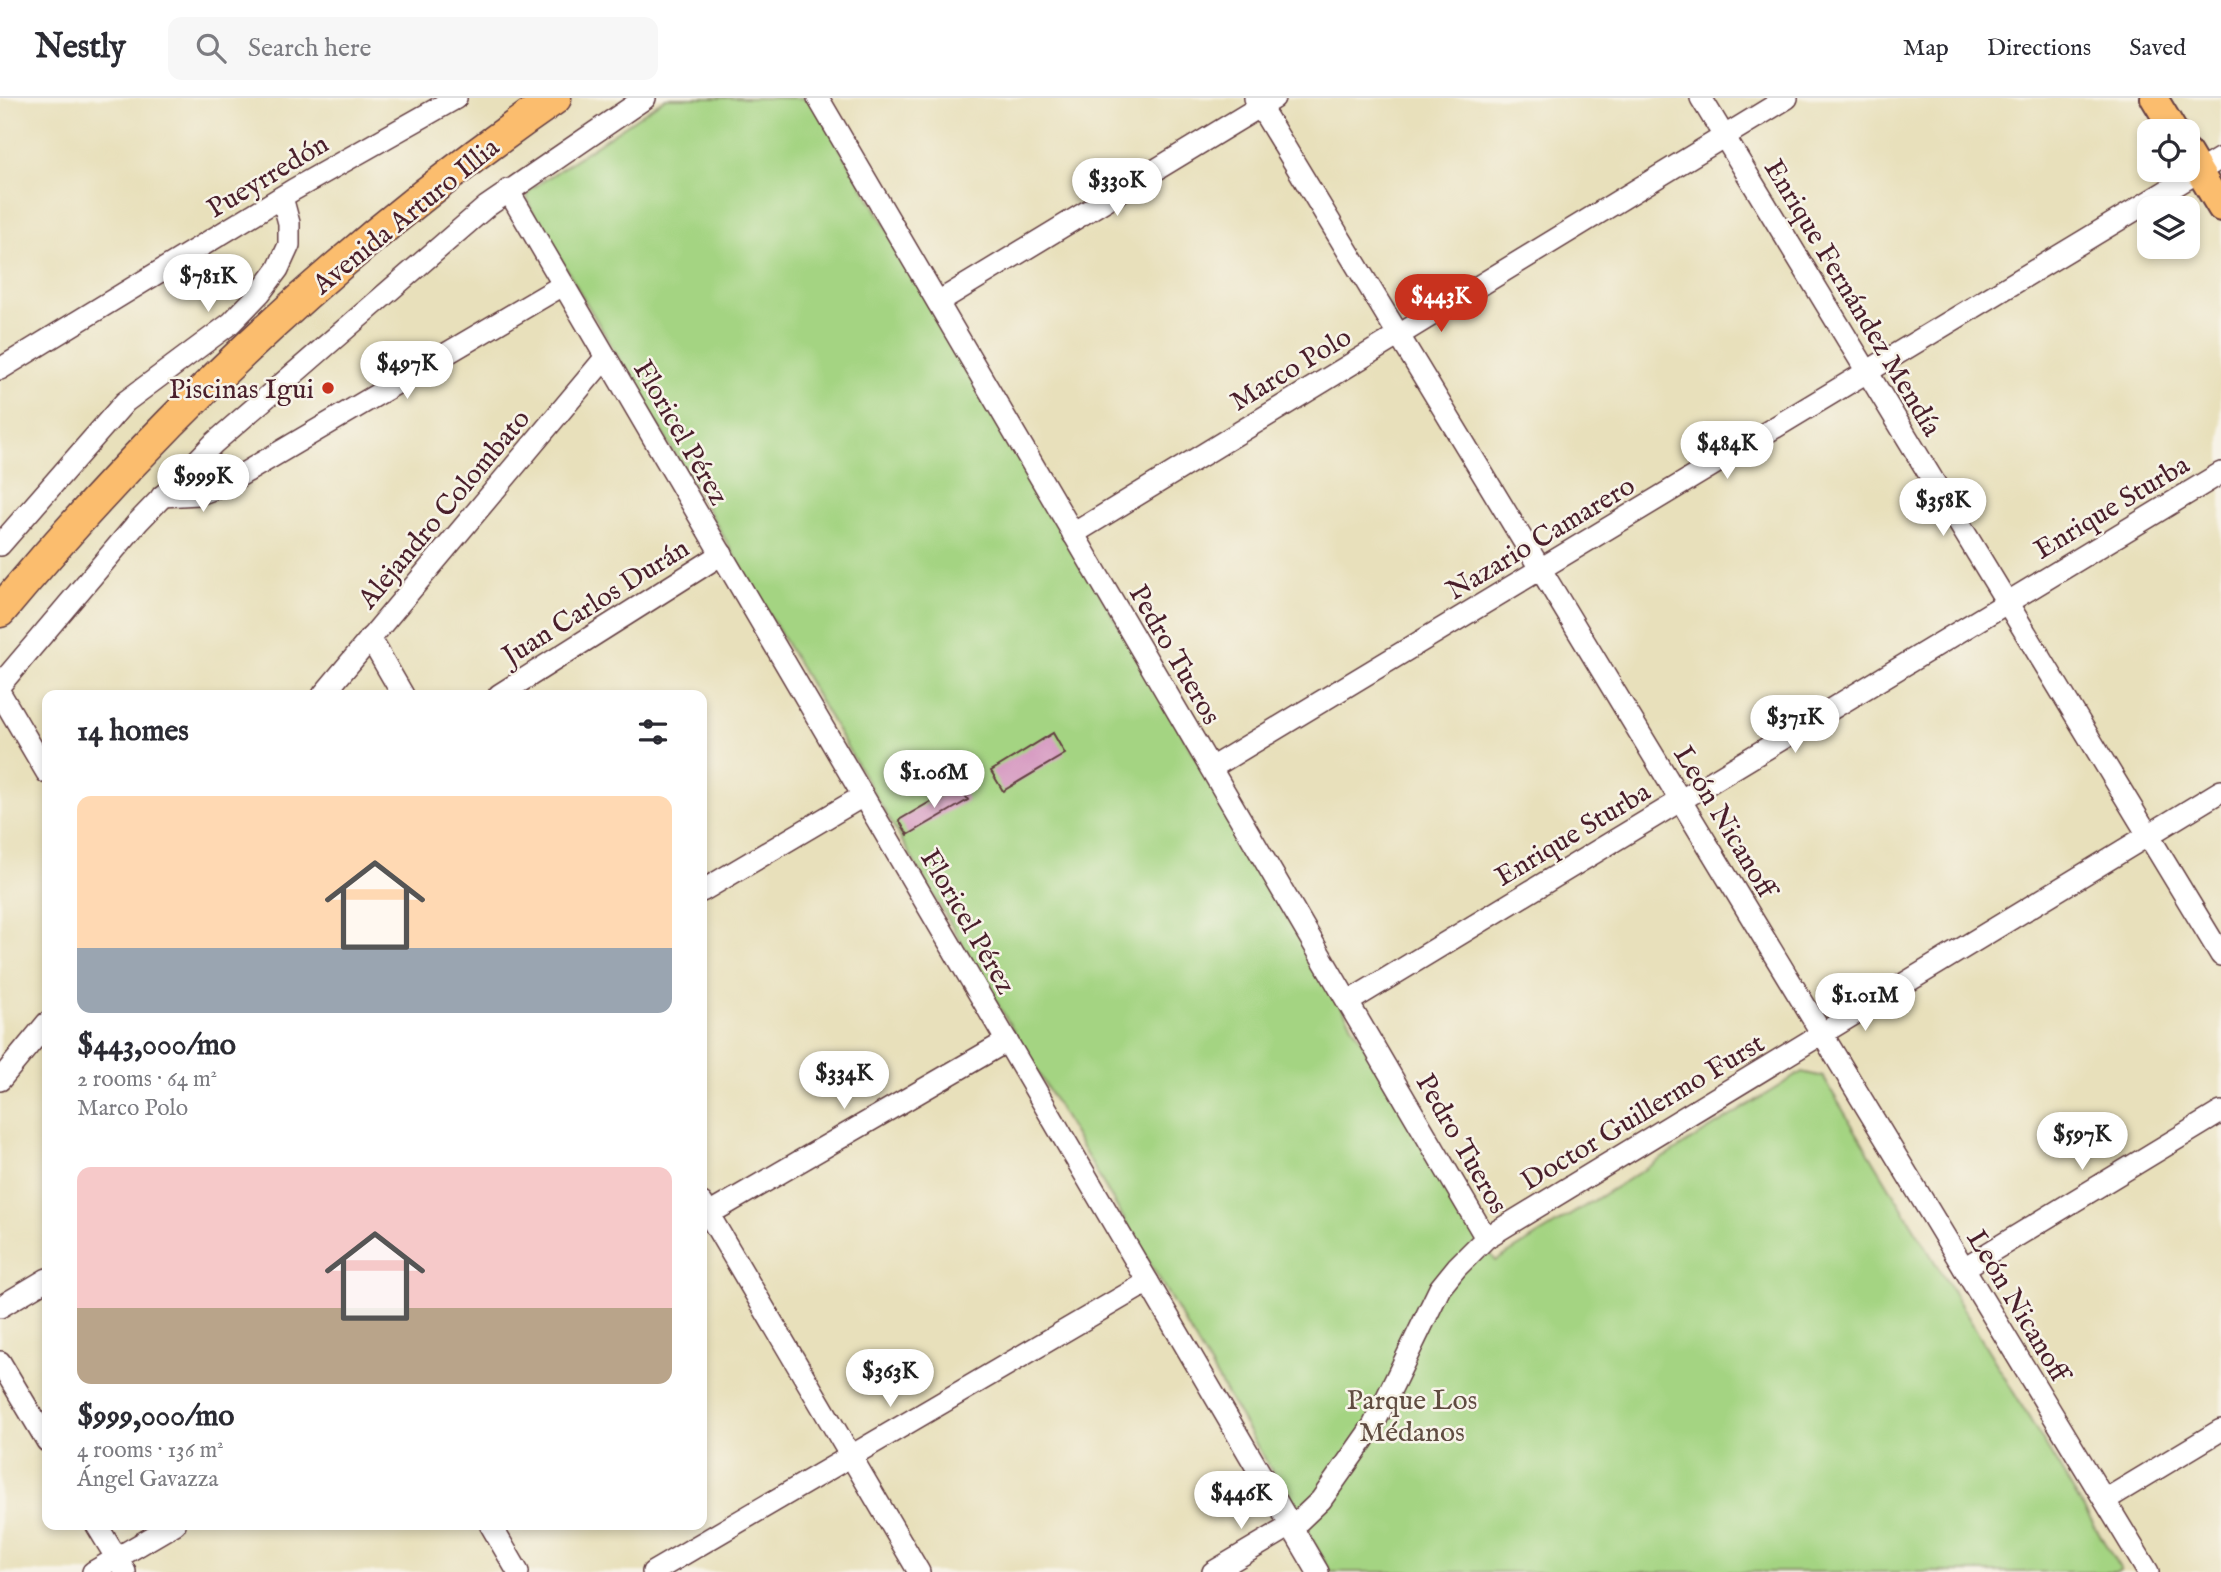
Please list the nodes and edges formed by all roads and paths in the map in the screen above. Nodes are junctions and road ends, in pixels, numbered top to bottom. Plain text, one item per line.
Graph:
1 (456, 98) edge
2 (555, 98) edge
3 (645, 98) edge
4 (818, 98) edge
5 (1701, 98) edge
6 (1787, 98) edge
7 (2154, 98) edge
8 (1263, 101) edge
9 (2167, 119) edge
10 (1724, 136) junction
11 (2202, 161) edge
12 (508, 190) junction
13 (282, 197) junction
14 (2221, 208) edge
15 (563, 285) junction
16 (938, 302) junction
17 (1399, 335) junction
18 (606, 357) junction
19 (0, 369) edge
20 (1867, 372) junction
21 (2221, 472) edge
22 (162, 496) junction
23 (1073, 534) junction
24 (0, 545) edge
25 (722, 554) junction
26 (1541, 569) junction
27 (2007, 602) junction
28 (0, 611) edge
29 (370, 638) junction
30 (0, 685) edge
31 (327, 690) edge
32 (400, 690) edge
33 (507, 690) edge
34 (0, 693) edge
35 (42, 764) edge
36 (1211, 768) junction
37 (2221, 791) edge
38 (863, 796) junction
39 (1681, 800) junction
40 (2148, 835) junction
41 (707, 888) edge
42 (2221, 955) edge
43 (1348, 1002) junction
44 (42, 1029) edge
45 (1822, 1034) junction
46 (1007, 1041) junction
47 (0, 1080) edge
48 (2221, 1112) edge
49 (707, 1210) edge
50 (707, 1217) edge
51 (1486, 1238) junction
52 (1964, 1268) junction
53 (42, 1282) edge
54 (1148, 1282) junction
55 (0, 1307) edge
56 (0, 1362) edge
57 (2221, 1430) edge
58 (42, 1433) edge
59 (851, 1456) junction
60 (2105, 1500) junction
61 (1291, 1526) junction
62 (100, 1530) edge
63 (167, 1530) edge
64 (493, 1530) edge
65 (120, 1565) edge
66 (93, 1572) edge
67 (518, 1572) edge
68 (653, 1572) edge
69 (919, 1572) edge
70 (1213, 1572) edge
71 (1318, 1572) edge
72 (2147, 1572) edge

1 - 13 street, Pueyrredón
2 - 28 highway, Avenida Arturo Illia
3 - 12 street
4 - 16 street, Pedro Tueros
5 - 10 street, Enrique Fernández Mendía
6 - 10 street, Marco Polo
7 - 9 main road
8 - 16 street
8 - 17 street, León Nicanoff
10 - 17 street, Marco Polo
10 - 20 street, Enrique Fernández Mendía
11 - 14 main road
11 - 20 street, Nazario Camarero
12 - 15 street, Floricel Pérez
12 - 22 street
13 - 19 street, Pueyrredón
13 - 24 street
15 - 18 street, Floricel Pérez
15 - 22 street
16 - 23 street, Pedro Tueros
17 - 23 street, Marco Polo
17 - 26 street, León Nicanoff
18 - 25 street, Floricel Pérez
18 - 29 street, Alejandro Colombato
20 - 26 street, Nazario Camarero
20 - 27 street, Enrique Fernández Mendía
21 - 27 street, Enrique Sturba
22 - 30 street
23 - 36 street, Pedro Tueros
25 - 33 street, Juan Carlos Durán
25 - 38 street, Floricel Pérez
26 - 36 street, Nazario Camarero
26 - 39 street, León Nicanoff
27 - 39 street, Enrique Sturba
27 - 40 street, Enrique Fernández Mendía
29 - 31 street, Alejandro Colombato
29 - 32 street
34 - 35 street
36 - 43 street, Pedro Tueros
37 - 40 street, Doctor Guillermo Furst
38 - 41 street
38 - 46 street, Floricel Pérez
39 - 43 street, Enrique Sturba
39 - 45 street, León Nicanoff
40 - 42 street, Enrique Fernández Mendía
40 - 45 street, Doctor Guillermo Furst
43 - 51 street, Pedro Tueros
44 - 47 street
45 - 51 street, Doctor Guillermo Furst
45 - 52 street, León Nicanoff
46 - 49 street
46 - 54 street, Floricel Pérez
48 - 52 street
50 - 59 street
51 - 61 street, Doctor Guillermo Furst
52 - 60 street, León Nicanoff
53 - 55 street
54 - 59 street
54 - 61 street, Floricel Pérez
56 - 58 street
57 - 60 street
59 - 68 street
59 - 69 street
60 - 72 street, León Nicanoff
61 - 70 street, Doctor Guillermo Furst
61 - 71 street, Floricel Pérez
62 - 65 street
63 - 65 street
64 - 67 street
65 - 66 street

